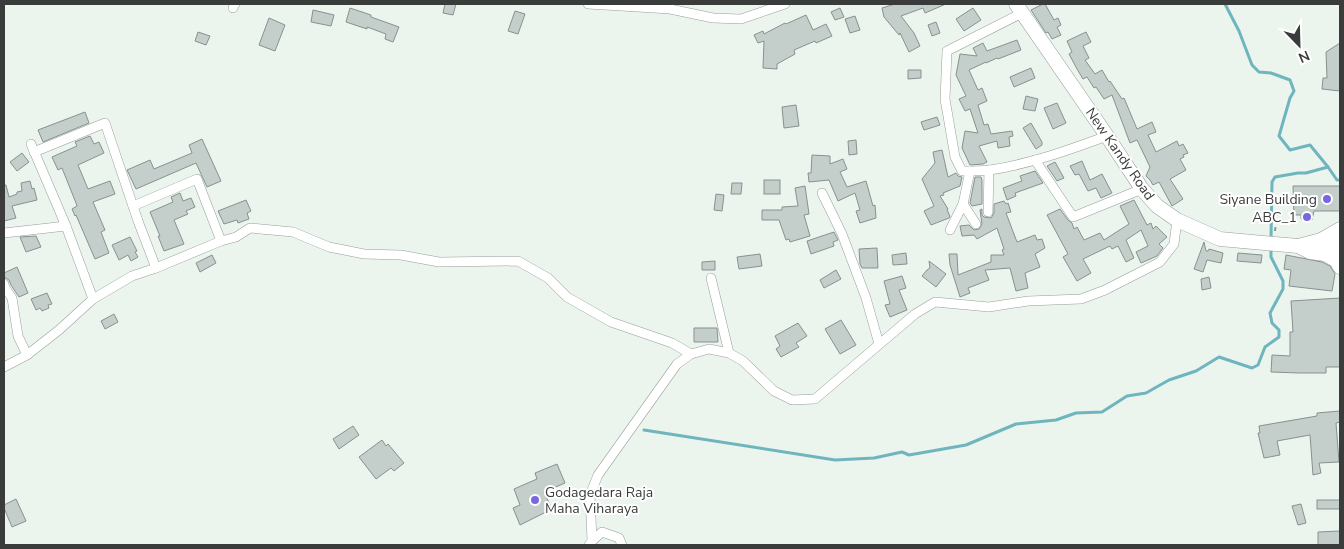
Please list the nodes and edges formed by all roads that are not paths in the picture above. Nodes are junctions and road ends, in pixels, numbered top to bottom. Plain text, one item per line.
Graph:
1 (588, 4) edge
2 (785, 4) edge
3 (1019, 8) edge
4 (1107, 136) junction
5 (1034, 160) junction
6 (989, 170) junction
7 (970, 171) junction
8 (1142, 189) junction
9 (822, 193) dead end
10 (962, 204) junction
11 (133, 206) junction
12 (988, 212) dead end
13 (1177, 220) junction
14 (976, 224) dead end
15 (66, 226) junction
16 (1340, 229) edge
17 (950, 230) dead end
18 (4, 233) edge
19 (220, 242) junction
20 (1340, 243) edge
21 (1323, 247) junction
22 (1340, 252) edge
23 (1340, 267) edge
24 (156, 268) junction
25 (711, 278) dead end
26 (4, 284) edge
27 (93, 300) junction
28 (879, 344) junction
29 (729, 353) junction
30 (691, 354) junction
31 (27, 355) junction
32 (4, 367) edge
33 (590, 543) edge
34 (622, 545) edge

1 - 2 street
3 - 4 main road, New Kandy Road
3 - 7 street
4 - 5 street
4 - 8 main road, New Kandy Road
5 - 6 street
5 - 8 street
6 - 7 street
6 - 12 street
7 - 10 street
8 - 13 main road, New Kandy Road
9 - 28 street
10 - 14 street
10 - 17 street
11 - 15 street
11 - 19 street
11 - 24 street
13 - 21 main road, New Kandy Road
13 - 28 street
15 - 18 street
15 - 27 street
16 - 21 main road
19 - 24 street
19 - 30 street
20 - 21 main road, New Kandy Road
21 - 22 main road, New Kandy Road
21 - 23 main road
24 - 27 street
25 - 29 street
26 - 31 street
27 - 31 street
28 - 29 street
29 - 30 street
30 - 33 street
31 - 32 street
33 - 34 street

